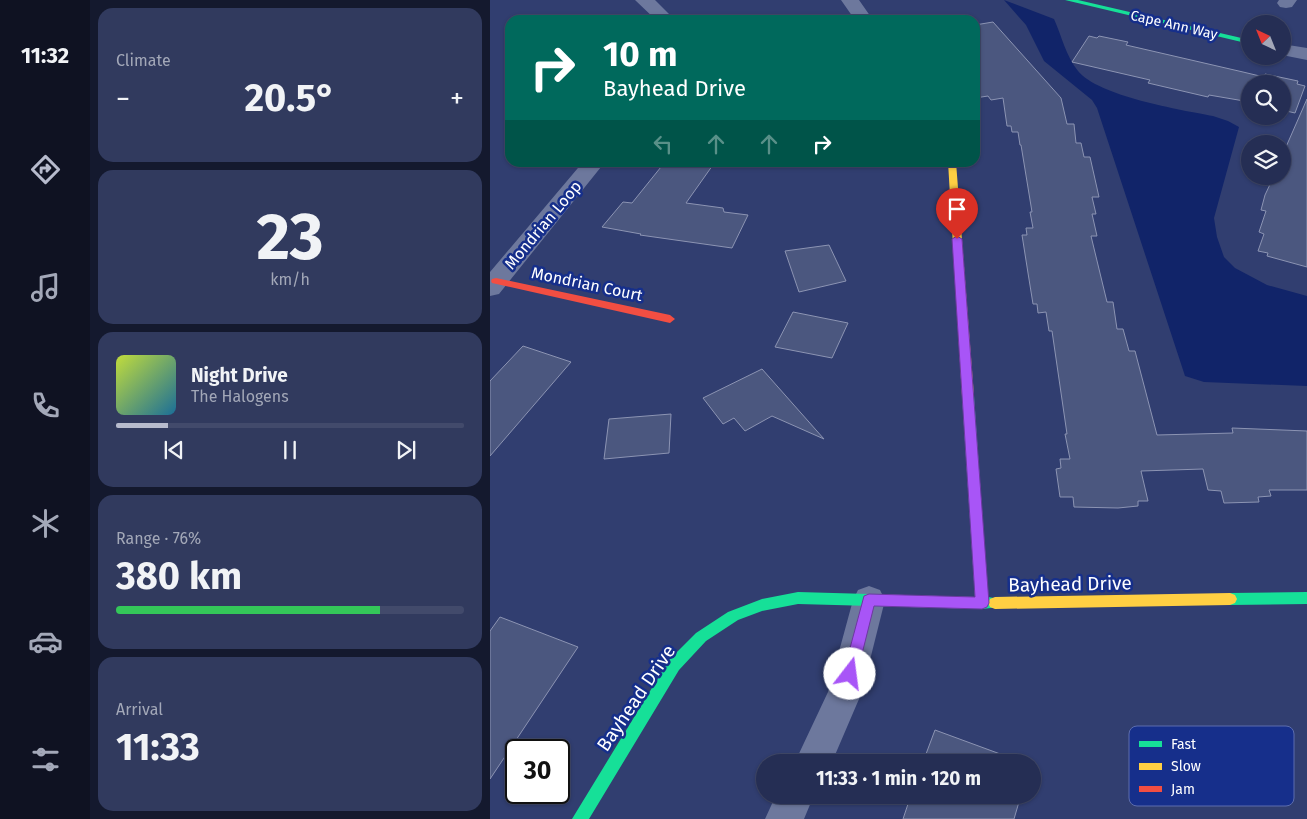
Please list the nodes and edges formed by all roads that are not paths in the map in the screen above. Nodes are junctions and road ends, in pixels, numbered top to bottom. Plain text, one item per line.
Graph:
1 (644, 0) edge
2 (850, 0) edge
3 (1069, 0) edge
4 (661, 15) edge
5 (860, 15) edge
6 (1241, 40) edge
7 (1291, 51) edge
8 (1307, 54) edge
9 (591, 167) edge
10 (952, 167) edge
11 (493, 284) edge
12 (670, 320) dead end
13 (1307, 598) edge
14 (869, 600) junction
15 (982, 603) junction
16 (817, 754) edge
17 (792, 804) edge
18 (580, 819) edge
19 (784, 819) edge

1 - 4 street
2 - 5 street
3 - 6 street, Cape Ann Way
7 - 8 street
9 - 11 street, Mondrian Loop
10 - 15 street
11 - 12 street, Mondrian Court
13 - 15 street, Bayhead Drive
14 - 15 street, Bayhead Drive
14 - 16 street
14 - 18 street, Bayhead Drive
17 - 19 street

